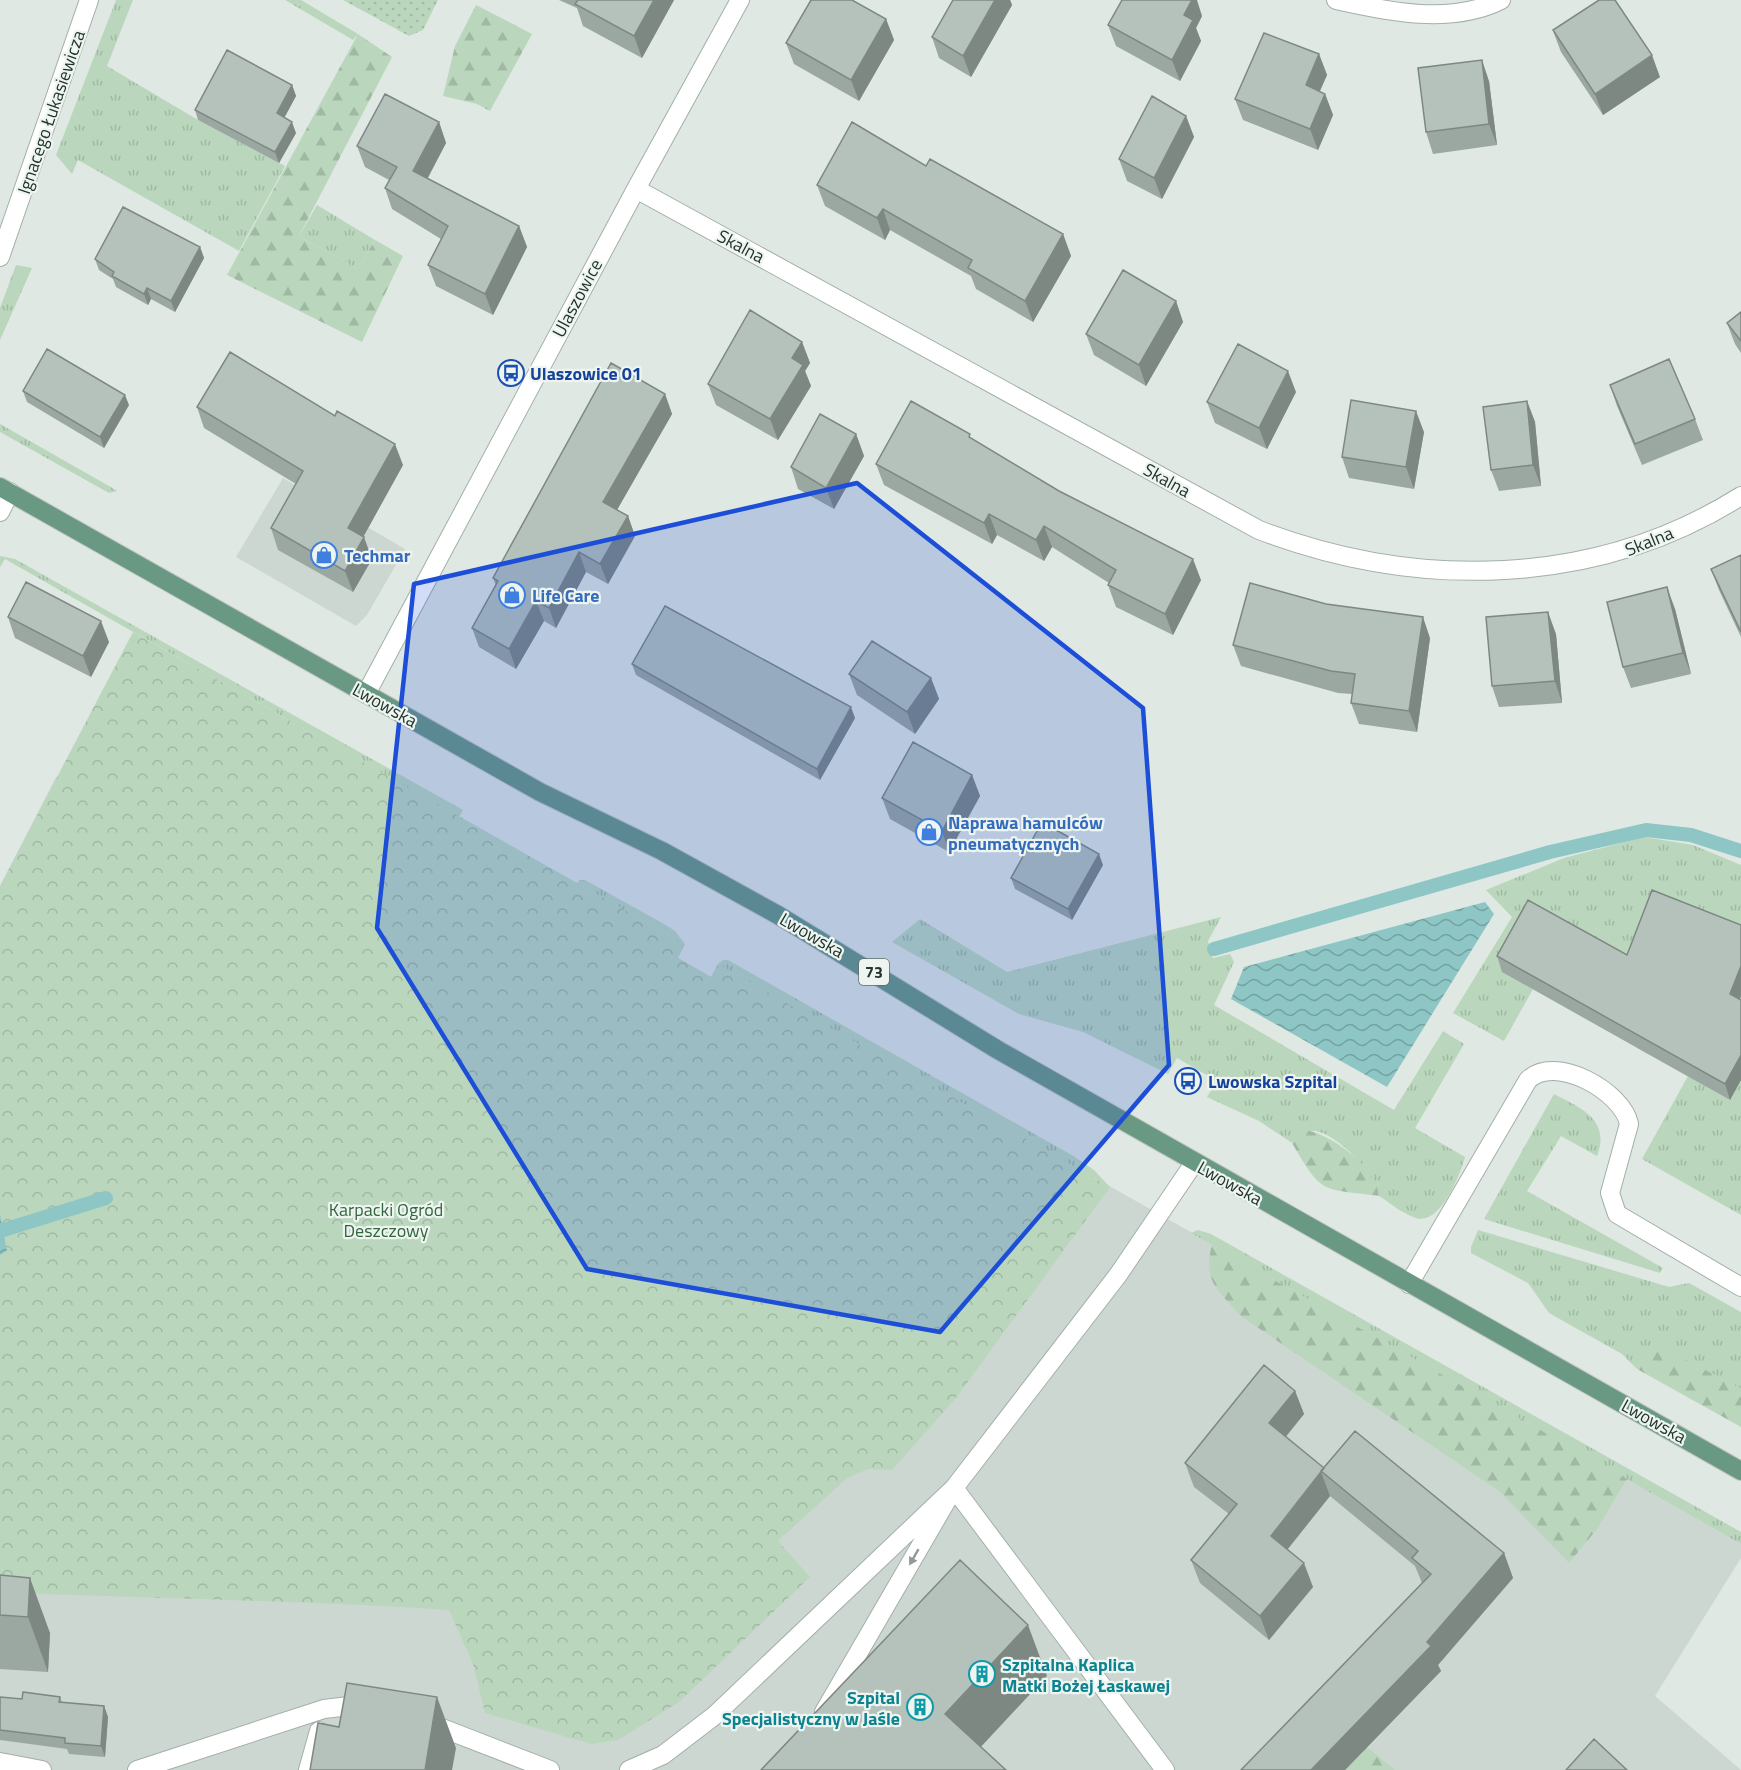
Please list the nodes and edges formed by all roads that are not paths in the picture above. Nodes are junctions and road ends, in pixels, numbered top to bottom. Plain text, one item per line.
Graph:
1 (89, 0) edge
2 (740, 0) edge
3 (1336, 0) edge
4 (1501, 0) edge
5 (636, 189) junction
6 (0, 257) edge
7 (5, 490) edge
8 (1741, 496) edge
9 (0, 512) edge
10 (366, 694) junction
11 (1194, 1163) junction
12 (1409, 1284) junction
13 (1741, 1287) edge
14 (1741, 1470) edge
15 (954, 1488) junction
16 (324, 1708) junction
17 (385, 1708) edge
18 (415, 1718) edge
19 (816, 1725) edge
20 (0, 1762) edge
21 (42, 1770) edge
22 (137, 1770) edge
23 (308, 1770) edge
24 (550, 1770) edge
25 (629, 1770) edge
26 (1165, 1770) edge

1 - 6 street, Ignacego Łukasiewicza
2 - 5 street, Ulaszowice
3 - 4 street
5 - 8 street, Skalna
5 - 10 street, Ulaszowice
7 - 9 street
7 - 10 main road, Lwowska / 73
10 - 11 main road, Lwowska / 73
11 - 12 main road, Lwowska / 73
11 - 15 street
12 - 13 street
12 - 14 main road, Lwowska / 73
15 -> 19 street
15 - 25 street
15 - 26 street
16 - 17 street
16 - 22 street
16 - 23 street
18 - 24 street
20 - 21 street

